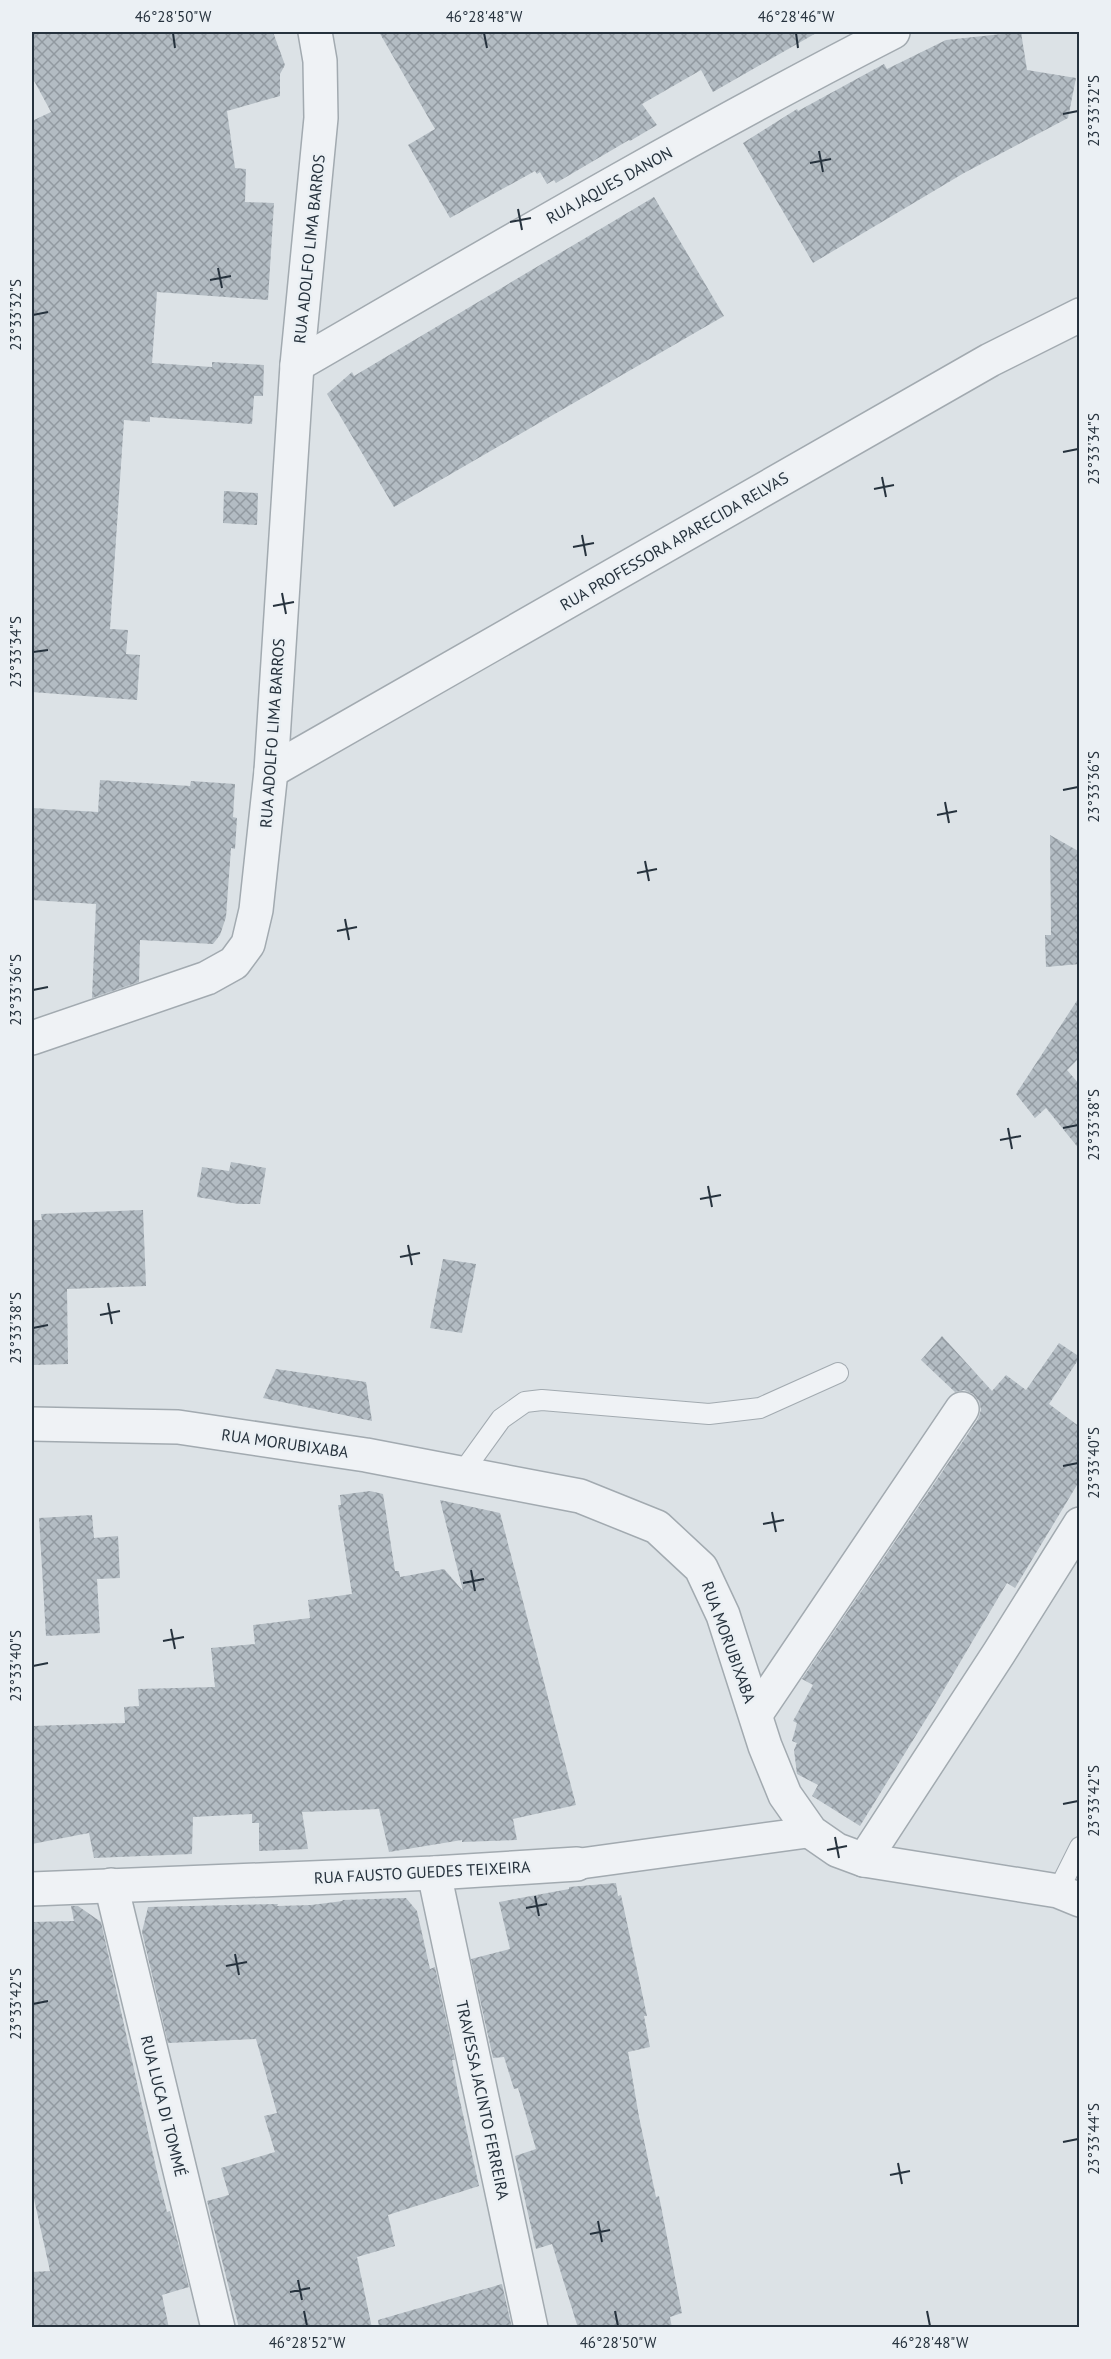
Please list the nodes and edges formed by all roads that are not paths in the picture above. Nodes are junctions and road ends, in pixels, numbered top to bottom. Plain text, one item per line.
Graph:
1 (315, 32) edge
2 (892, 32) edge
3 (1080, 315) edge
4 (297, 365) junction
5 (271, 771) junction
6 (32, 1038) edge
7 (838, 1373) dead end
8 (962, 1410) dead end
9 (32, 1424) edge
10 (462, 1473) junction
11 (1080, 1524) edge
12 (756, 1713) junction
13 (811, 1832) junction
14 (1080, 1847) edge
15 (864, 1860) junction
16 (577, 1864) joint
17 (434, 1873) junction
18 (111, 1885) junction
19 (32, 1889) edge
20 (1069, 1896) edge
21 (218, 2328) edge
22 (531, 2328) edge

1 - 4 street, RUA ADOLFO LIMA BARROS
2 - 4 street, RUA JAQUES DANON
3 - 5 street, RUA PROFESSORA APARECIDA RELVAS
4 - 5 street, RUA ADOLFO LIMA BARROS
5 - 6 street, RUA ADOLFO LIMA BARROS
7 - 10 lane
8 - 12 street
9 - 10 street, RUA MORUBIXABA
10 - 12 street, RUA MORUBIXABA
11 - 15 street
12 - 13 street, RUA MORUBIXABA
13 - 15 street, RUA MORUBIXABA
13 - 16 street, RUA FAUSTO GUEDES TEIXEIRA
14 - 20 lane
15 - 20 street, RUA MORUBIXABA
16 - 17 street, RUA FAUSTO GUEDES TEIXEIRA
17 - 18 street, RUA FAUSTO GUEDES TEIXEIRA
17 - 22 street, TRAVESSA JACINTO FERREIRA
18 - 19 street, RUA FAUSTO GUEDES TEIXEIRA
18 - 21 street, RUA LUCA DI TOMMÉ

